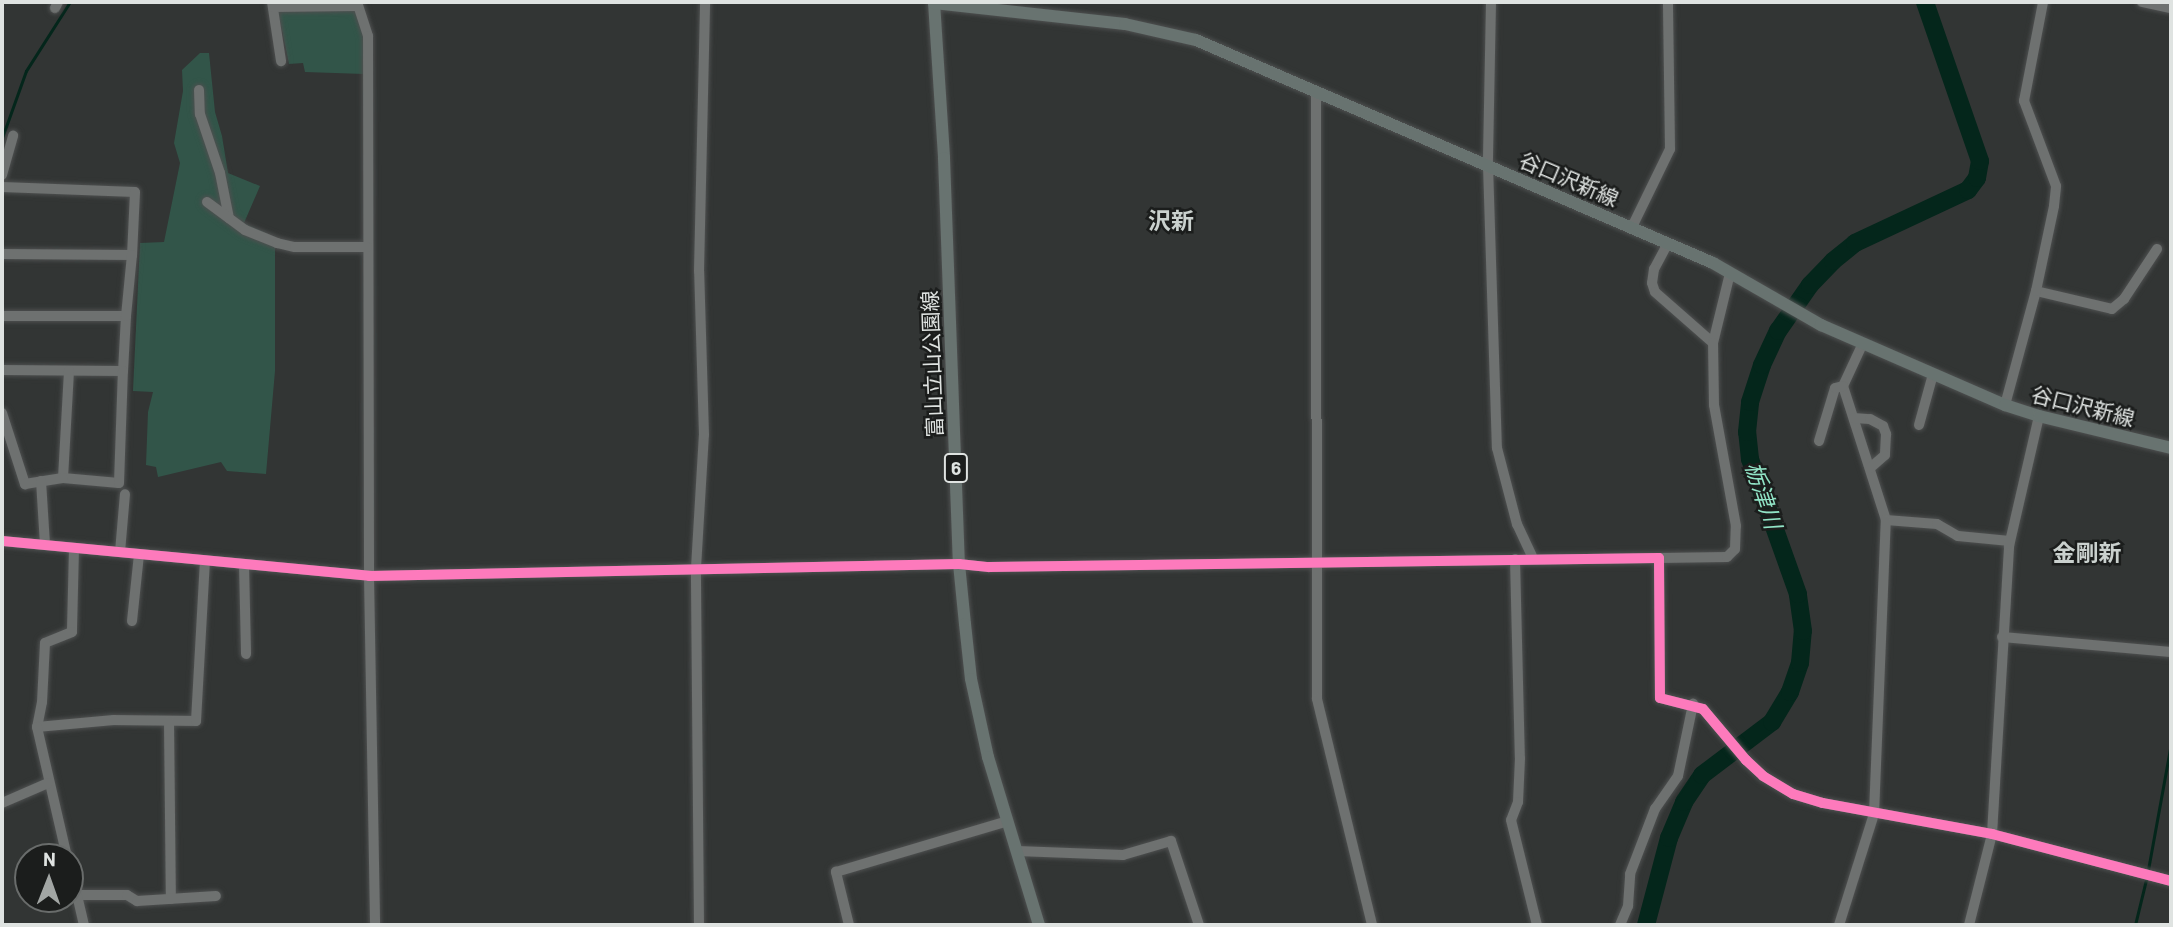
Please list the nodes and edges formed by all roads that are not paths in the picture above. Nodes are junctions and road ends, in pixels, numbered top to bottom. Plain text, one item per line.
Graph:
1 (705, 2) edge
2 (930, 2) edge
3 (1491, 2) edge
4 (1668, 2) edge
5 (2043, 2) edge
6 (2142, 2) edge
7 (272, 4) edge
8 (358, 4) edge
9 (1011, 7) edge
10 (2171, 8) edge
11 (281, 61) dead end
12 (199, 90) dead end
13 (1316, 92) junction
14 (13, 136) dead end
15 (1488, 165) junction
16 (2, 175) edge
17 (2, 187) edge
18 (207, 202) dead end
19 (229, 218) junction
20 (1632, 227) junction
21 (1668, 243) junction
22 (367, 247) junction
23 (2157, 249) dead end
24 (2, 254) edge
25 (132, 255) junction
26 (1730, 273) junction
27 (2036, 291) junction
28 (2, 316) edge
29 (126, 316) junction
30 (1713, 343) junction
31 (1863, 343) junction
32 (2, 370) edge
33 (69, 371) junction
34 (123, 371) junction
35 (1933, 374) junction
36 (1843, 386) junction
37 (2005, 405) junction
38 (2, 413) edge
39 (2039, 416) junction
40 (1854, 418) junction
41 (1919, 425) dead end
42 (1819, 441) dead end
43 (2171, 448) edge
44 (1870, 468) junction
45 (63, 478) junction
46 (41, 481) junction
47 (125, 494) dead end
48 (1886, 520) junction
49 (2, 541) edge
50 (2010, 541) junction
51 (45, 545) junction
52 (74, 548) junction
53 (120, 552) junction
54 (139, 554) junction
55 (1533, 558) junction
56 (1659, 558) junction
57 (1515, 559) junction
58 (205, 560) junction
59 (1316, 561) junction
60 (244, 564) junction
61 (959, 564) junction
62 (696, 568) junction
63 (369, 576) junction
64 (132, 621) dead end
65 (2002, 636) junction
66 (2171, 652) edge
67 (246, 654) dead end
68 (1693, 704) junction
69 (169, 720) junction
70 (37, 727) junction
71 (48, 783) junction
72 (2, 803) edge
73 (1874, 814) junction
74 (1008, 821) junction
75 (1992, 834) junction
76 (63, 843) edge
77 (1017, 851) junction
78 (2171, 881) edge
79 (84, 895) edge
80 (216, 896) dead end
81 (171, 899) junction
82 (375, 925) edge
83 (699, 925) edge
84 (849, 925) edge
85 (1039, 925) edge
86 (1199, 925) edge
87 (1372, 925) edge
88 (1538, 925) edge
89 (1620, 925) edge
90 (1839, 925) edge
91 (1969, 925) edge

1 - 62 street
2 - 9 main road, 谷口沢新線
2 - 61 main road, 富山立山公園線 / 6
3 - 15 street
4 - 20 street
5 - 27 street
6 - 10 street
7 - 8 street
7 - 11 street
8 - 22 street
9 - 13 main road, 谷口沢新線
12 - 19 street
13 - 15 main road, 谷口沢新線
13 - 59 street
14 - 16 street
15 - 20 main road, 谷口沢新線
15 - 55 street
17 - 25 street
18 - 19 street
19 - 22 street
20 - 21 main road, 谷口沢新線
21 - 26 main road, 谷口沢新線
21 - 30 street
22 - 63 street
23 - 27 street
24 - 25 street
25 - 29 street
26 - 30 street
26 - 31 main road, 谷口沢新線
27 - 37 street
28 - 29 street
29 - 34 street
30 - 56 street
31 - 35 main road, 谷口沢新線
31 - 36 street
32 - 33 street
33 - 34 street
33 - 45 street
34 - 45 street
35 - 37 main road, 谷口沢新線
35 - 41 street
36 - 40 street
36 - 42 street
37 - 39 main road, 谷口沢新線
38 - 46 street
39 - 43 main road, 谷口沢新線
39 - 50 street
40 - 44 street
40 - 44 street
44 - 48 street
45 - 46 street
46 - 51 street
47 - 53 street
48 - 50 street
48 - 73 street
49 - 51 street
50 - 65 street
51 - 52 street
52 - 53 street
52 - 70 street
53 - 54 street
54 - 58 street
54 - 64 street
55 - 56 street
55 - 57 street
56 - 68 street
57 - 59 street
57 - 88 street
58 - 60 street
58 - 69 street
59 - 61 street
59 - 87 street
60 - 63 street
60 - 67 street
61 - 62 street
61 - 74 main road, 富山立山公園線 / 6
62 - 63 street
62 - 83 street
63 - 82 street
65 - 66 street
65 - 75 street
68 - 73 street
68 - 89 street
69 - 70 street
69 - 81 street
70 - 71 street
71 - 72 street
71 - 76 street
73 - 75 street
73 - 90 street
74 - 77 main road, 富山立山公園線 / 6
74 - 84 street
75 - 78 street
75 - 91 street
77 - 85 main road, 富山立山公園線 / 6
77 - 86 street
79 - 81 street
80 - 81 street

